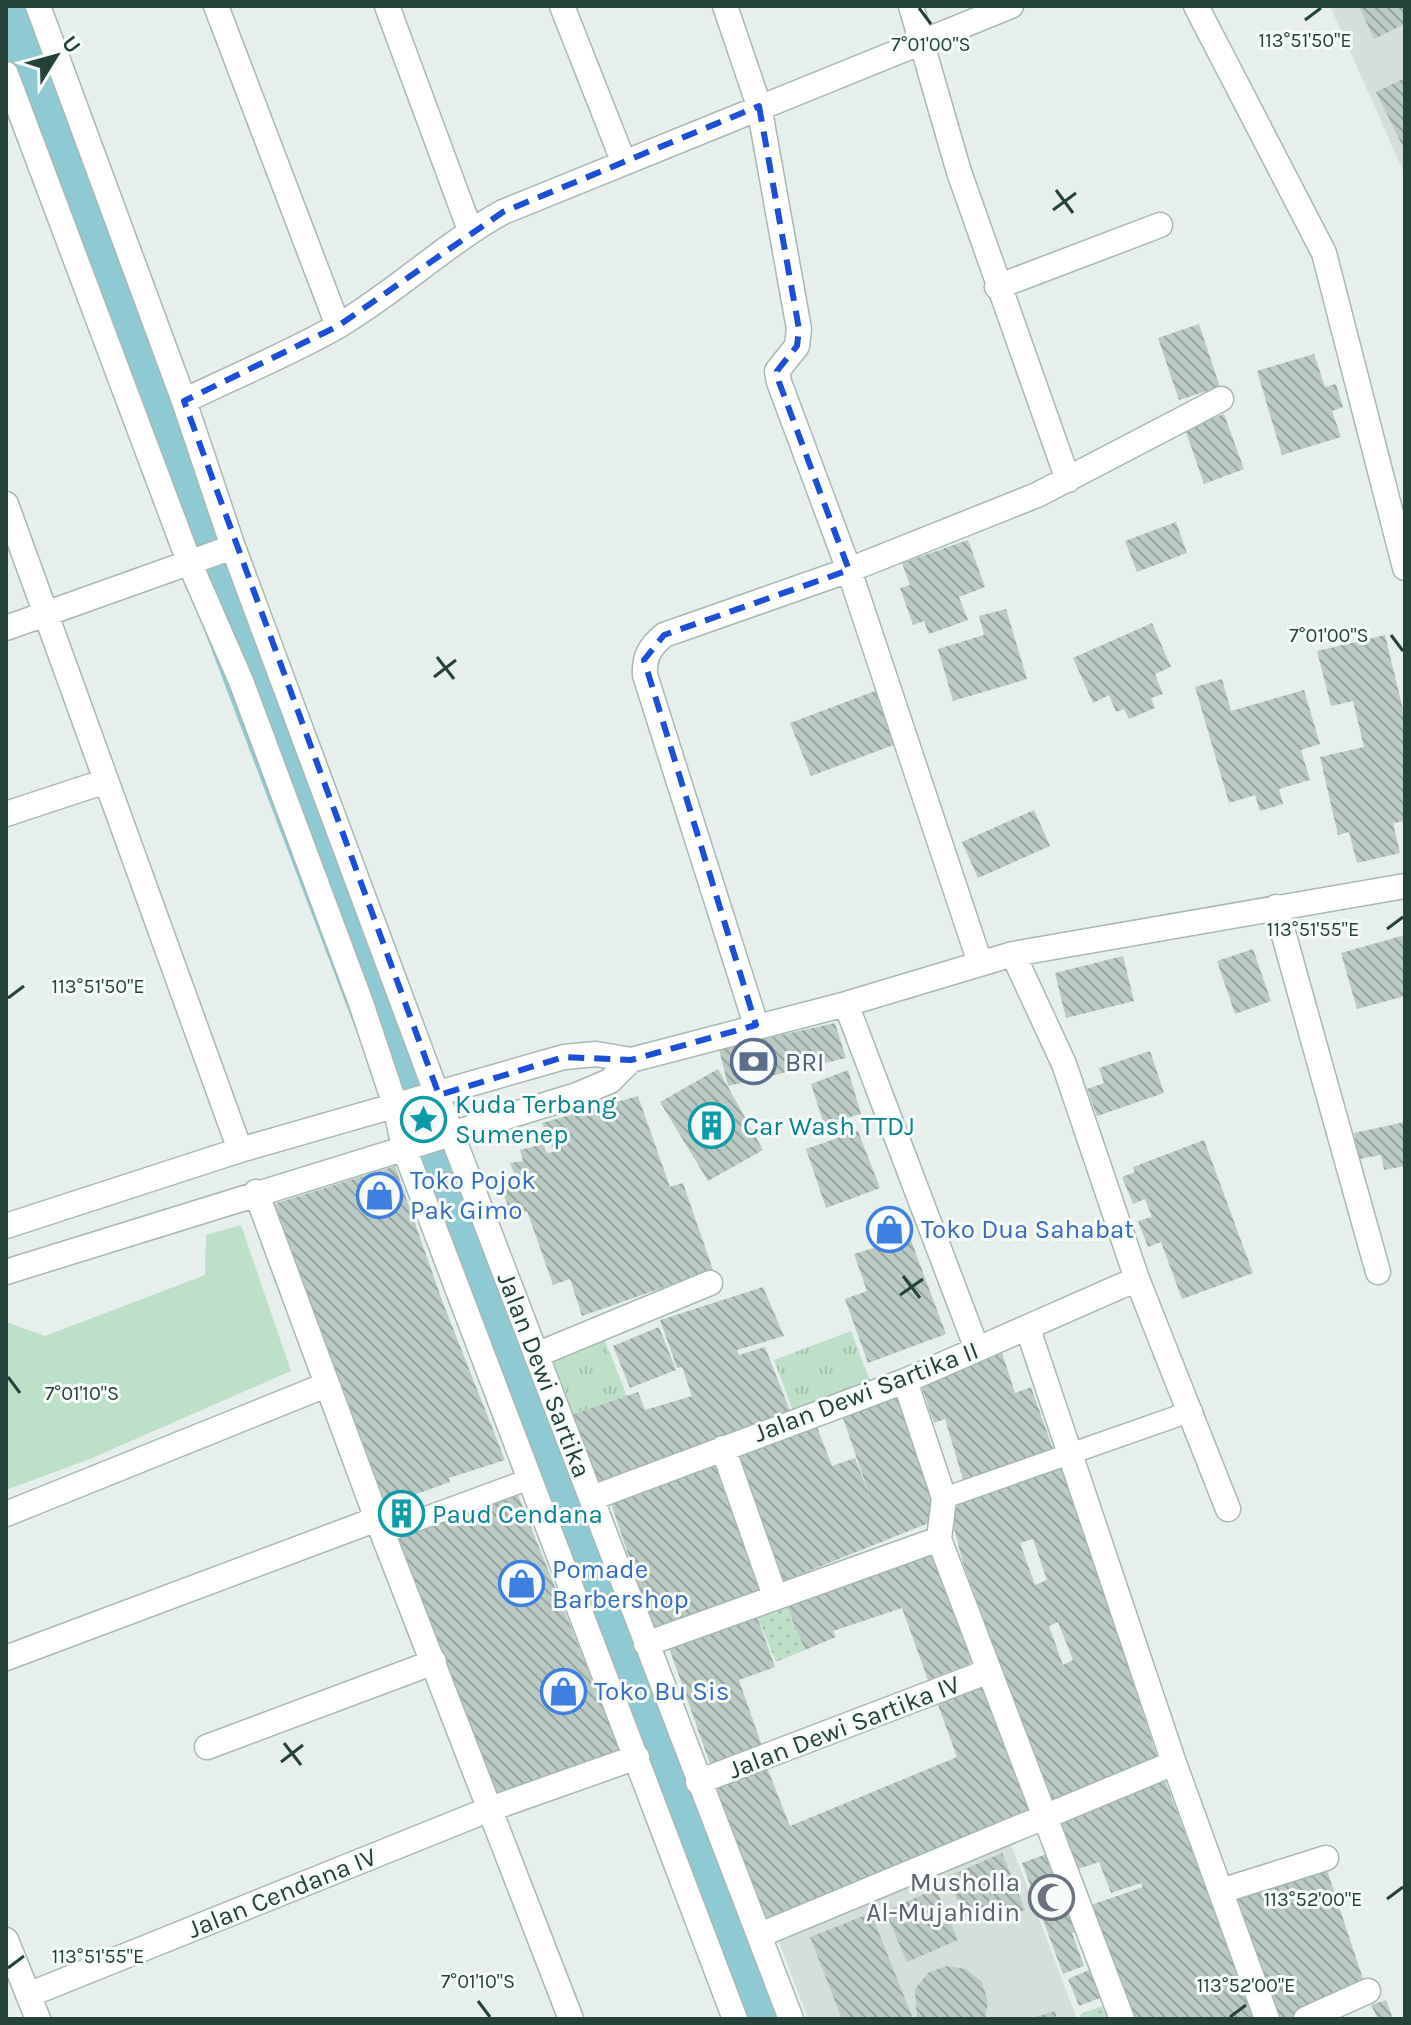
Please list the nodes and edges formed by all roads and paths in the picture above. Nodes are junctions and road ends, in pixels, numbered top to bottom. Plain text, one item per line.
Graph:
1 (38, 6) edge
2 (216, 6) edge
3 (387, 6) edge
4 (562, 6) edge
5 (725, 6) edge
6 (911, 6) edge
7 (1011, 6) edge
8 (1196, 6) edge
9 (925, 43) junction
10 (6, 74) edge
11 (759, 106) junction
12 (624, 163) junction
13 (1160, 225) dead end
14 (470, 230) junction
15 (997, 287) junction
16 (338, 326) junction
17 (1221, 399) dead end
18 (184, 401) junction
19 (1068, 480) junction
20 (6, 504) edge
21 (231, 547) junction
22 (191, 563) junction
23 (1405, 568) edge
24 (849, 570) junction
25 (47, 614) junction
26 (6, 628) edge
27 (106, 781) junction
28 (6, 814) edge
29 (1405, 886) edge
30 (1276, 907) junction
31 (1013, 954) junction
32 (980, 963) junction
33 (846, 1004) junction
34 (756, 1025) junction
35 (631, 1060) junction
36 (439, 1095) junction
37 (395, 1105) junction
38 (452, 1135) junction
39 (404, 1148) junction
40 (240, 1150) junction
41 (256, 1192) junction
42 (6, 1226) edge
43 (6, 1272) edge
44 (1378, 1272) dead end
45 (1137, 1279) junction
46 (710, 1283) dead end
47 (1028, 1329) junction
48 (977, 1349) junction
49 (536, 1355) junction
50 (905, 1381) junction
51 (326, 1385) junction
52 (1192, 1411) junction
53 (723, 1448) junction
54 (1070, 1455) junction
55 (527, 1480) junction
56 (592, 1498) junction
57 (944, 1498) junction
58 (1228, 1509) dead end
59 (6, 1514) edge
60 (380, 1526) junction
61 (939, 1539) junction
62 (775, 1596) junction
63 (646, 1644) junction
64 (6, 1658) edge
65 (434, 1662) junction
66 (989, 1671) junction
67 (207, 1747) dead end
68 (637, 1757) junction
69 (1174, 1763) junction
70 (698, 1782) junction
71 (490, 1809) junction
72 (1043, 1816) junction
73 (1326, 1858) dead end
74 (1221, 1891) junction
75 (760, 1935) junction
76 (6, 1940) edge
77 (1368, 1991) dead end
78 (28, 1995) junction
79 (38, 2019) edge
80 (571, 2019) edge
81 (735, 2019) edge
82 (791, 2019) edge
83 (1122, 2019) edge
84 (1267, 2019) edge
85 (1306, 2019) edge

1 - 18 street, Jalan Dewi Sartika
2 - 16 street
3 - 14 street
4 - 12 street
5 - 11 street
6 - 9 street
7 - 9 street
8 - 23 street
9 - 11 street
9 - 15 street
10 - 22 street
11 - 12 street
11 - 24 street
12 - 14 street
13 - 15 street
14 - 16 street
15 - 19 street
16 - 18 street
17 - 19 street
18 - 21 street, Jalan Dewi Sartika
19 - 24 street
20 - 25 street
21 - 22 street
21 - 36 street, Jalan Dewi Sartika
22 - 25 street
22 - 37 street
24 - 32 street
24 - 34 street
25 - 26 street
25 - 27 street
27 - 28 street
27 - 40 street
29 - 30 street
30 - 31 street
30 - 44 street
31 - 32 street
31 - 45 street
32 - 33 street
33 - 34 street
33 - 48 street
34 - 35 street
35 - 36 street
35 - 38 street
36 - 37 street
36 - 38 street, Jalan Dewi Sartika
37 - 39 street
37 - 40 street
38 - 39 street
38 - 49 street, Jalan Dewi Sartika
39 - 41 street
39 - 55 street
40 - 42 street
41 - 43 street
41 - 51 street
45 - 47 street, Jalan Dewi Sartika II
45 - 52 street
46 - 49 street
47 - 48 street, Jalan Dewi Sartika II
47 - 54 street
48 - 50 street, Jalan Dewi Sartika II
49 - 56 street, Jalan Dewi Sartika
50 - 53 street, Jalan Dewi Sartika II
50 - 57 street
51 - 59 street
51 - 60 street
52 - 54 lane
52 - 58 street
53 - 56 street, Jalan Dewi Sartika II
53 - 62 street
54 - 57 lane
54 - 69 street
55 - 60 lane
55 - 68 street
56 - 63 street, Jalan Dewi Sartika
57 - 61 street
60 - 64 street
60 - 65 street
61 - 62 street
61 - 66 street
62 - 63 street
63 - 70 street, Jalan Dewi Sartika
65 - 67 street
65 - 71 street
66 - 70 street, Jalan Dewi Sartika IV
66 - 72 street
68 - 71 street, Jalan Cendana IV
68 - 81 street
69 - 72 street
69 - 74 street
70 - 75 street, Jalan Dewi Sartika
71 - 78 street, Jalan Cendana IV
71 - 80 street
72 - 75 street
72 - 83 street
73 - 74 street
74 - 84 street
75 - 82 street, Jalan Dewi Sartika
76 - 78 street
77 - 85 street
78 - 79 street

